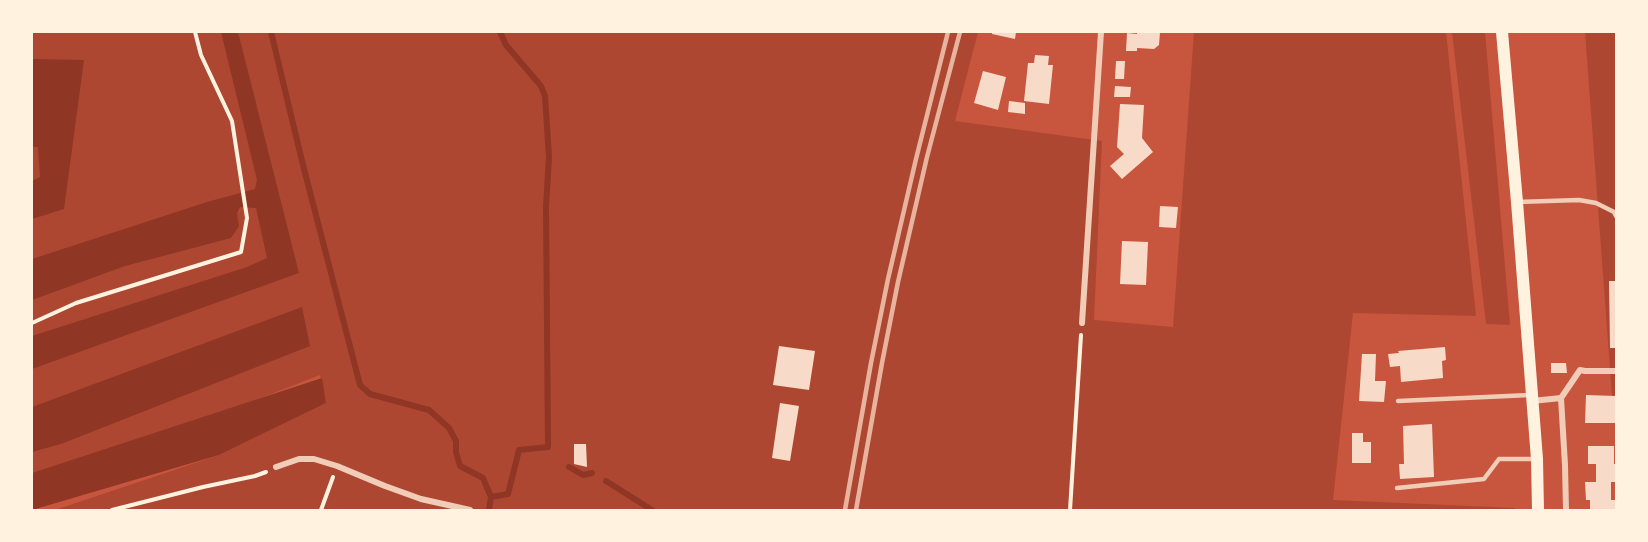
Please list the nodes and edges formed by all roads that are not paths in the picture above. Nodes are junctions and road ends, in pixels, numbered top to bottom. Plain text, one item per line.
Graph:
1 (1101, 32) edge
2 (1502, 32) edge
3 (1517, 202) junction
4 (1617, 216) edge
5 (1082, 323) road end
6 (1617, 371) edge
7 (1532, 398) junction
8 (1561, 399) junction
9 (1398, 401) dead end
10 (1537, 459) junction
11 (276, 467) road end
12 (1396, 488) dead end
13 (470, 510) edge
14 (1538, 510) edge
15 (1566, 510) edge

1 - 5 street
2 - 3 main road
3 - 4 lane
3 - 7 main road
6 - 8 street
7 - 8 street
7 - 9 lane
7 - 10 main road
8 - 15 street
10 - 12 lane
10 - 14 main road
11 - 13 street

